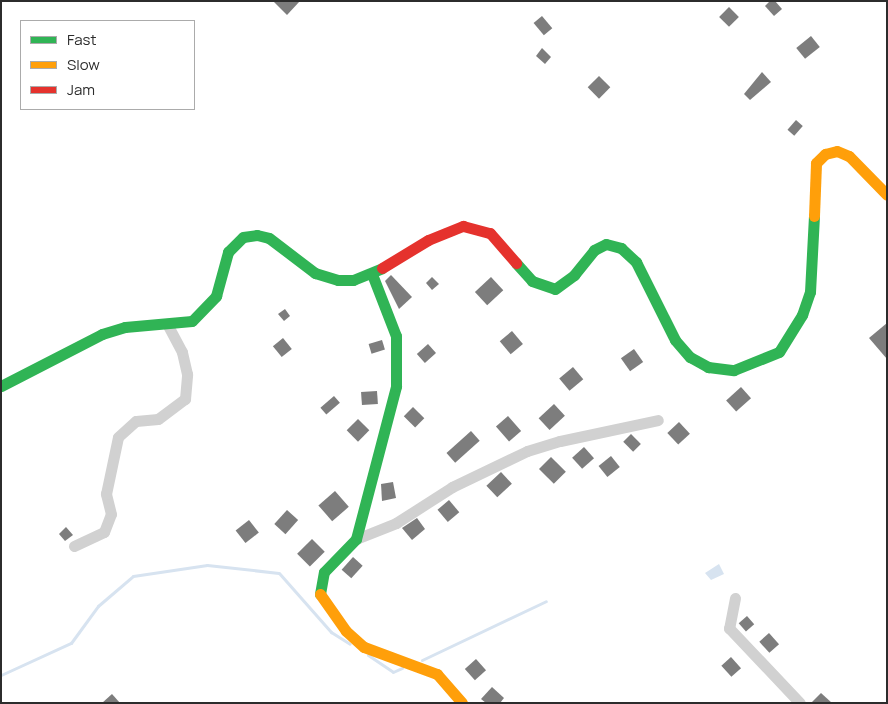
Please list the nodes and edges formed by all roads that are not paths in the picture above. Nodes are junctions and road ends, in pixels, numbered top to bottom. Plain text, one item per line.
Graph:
1 (887, 195) edge
2 (372, 274) junction
3 (167, 324) junction
4 (1, 386) edge
5 (658, 420) dead end
6 (356, 539) junction
7 (74, 546) dead end
8 (734, 598) dead end
9 (462, 703) edge
10 (800, 703) edge

1 - 2 main road
2 - 3 main road
2 - 6 main road
3 - 4 main road
3 - 7 street
5 - 6 street
6 - 9 main road
8 - 10 street

